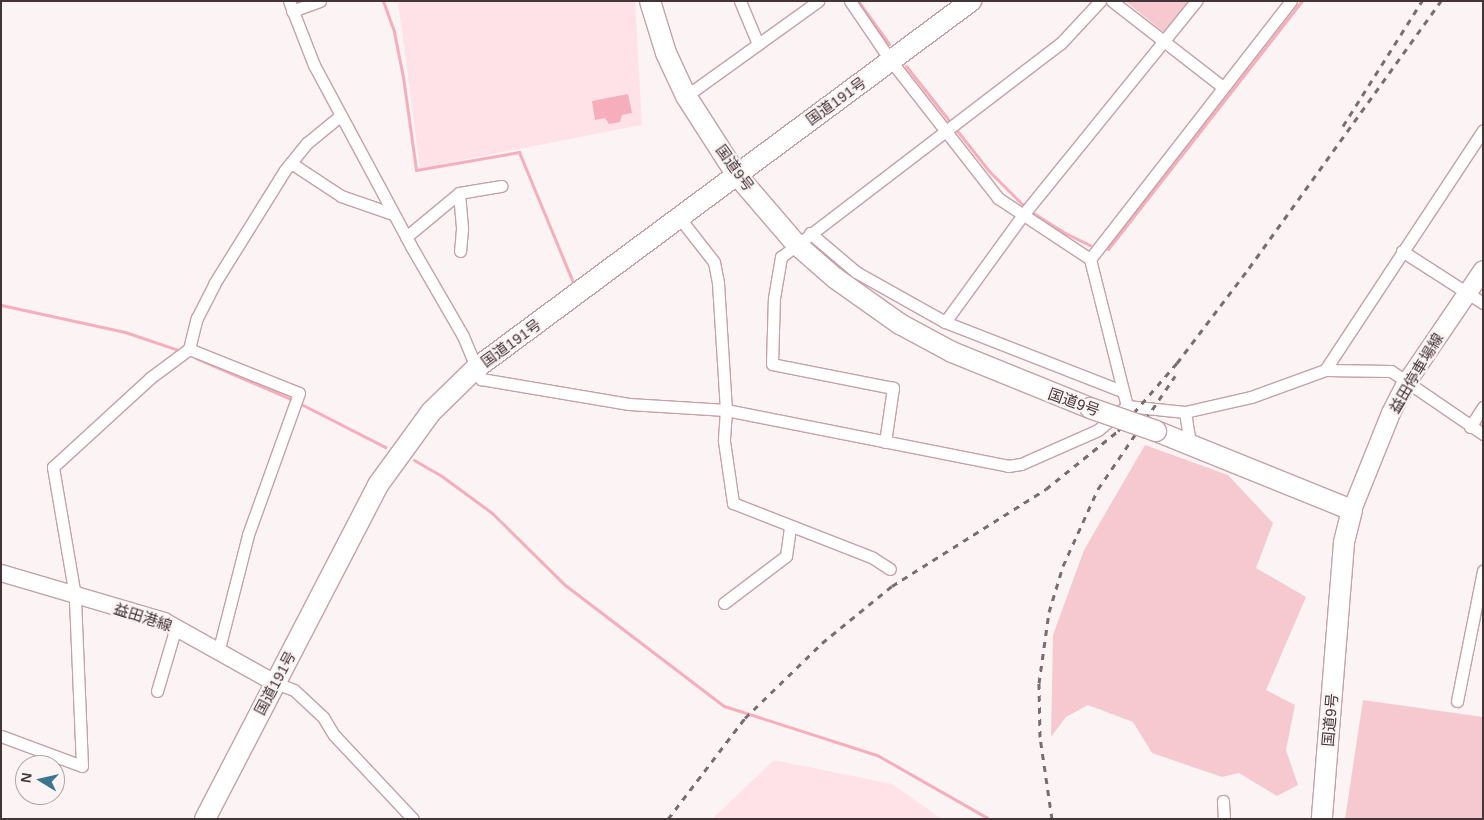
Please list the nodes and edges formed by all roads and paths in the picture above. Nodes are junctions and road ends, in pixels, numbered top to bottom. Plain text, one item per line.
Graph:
1 (320, 1) edge
2 (650, 1) edge
3 (740, 1) edge
4 (818, 1) edge
5 (850, 1) edge
6 (971, 1) edge
7 (1100, 1) edge
8 (1112, 1) edge
9 (1196, 1) edge
10 (1291, 1) edge
11 (290, 6) edge
12 (1164, 41) junction
13 (758, 44) junction
14 (891, 61) junction
15 (1223, 87) junction
16 (686, 96) junction
17 (340, 116) junction
18 (1483, 130) edge
19 (947, 131) junction
20 (291, 163) junction
21 (736, 174) junction
22 (501, 186) dead end
23 (459, 193) junction
24 (393, 214) junction
25 (678, 216) junction
26 (1022, 216) junction
27 (406, 237) junction
28 (803, 239) junction
29 (460, 251) dead end
30 (1402, 252) junction
31 (1090, 259) junction
32 (1483, 270) edge
33 (1468, 293) junction
34 (1483, 303) edge
35 (945, 322) junction
36 (189, 349) junction
37 (475, 369) junction
38 (1325, 370) junction
39 (1407, 382) junction
40 (1122, 391) junction
41 (1127, 406) junction
42 (1483, 407) edge
43 (726, 410) junction
44 (1185, 412) junction
45 (1470, 427) junction
46 (1483, 434) edge
47 (885, 442) junction
48 (1190, 444) junction
49 (1352, 510) junction
50 (790, 526) junction
51 (890, 569) dead end
52 (1483, 571) edge
53 (1, 573) edge
54 (75, 596) junction
55 (724, 603) dead end
56 (176, 627) junction
57 (219, 649) junction
58 (275, 683) junction
59 (157, 691) dead end
60 (1457, 701) dead end
61 (1, 736) edge
62 (1223, 801) dead end
63 (205, 819) edge
64 (413, 819) edge
65 (1224, 819) edge
66 (1322, 819) edge

1 - 11 street
2 - 16 highway, 国道9号
3 - 13 street
4 - 13 street
5 - 14 street
6 - 14 highway, 国道191号
7 - 19 street
8 - 12 street
9 - 12 street
10 - 15 street
11 - 17 street
12 - 15 street
12 - 26 street
13 - 16 street
14 - 19 street
14 - 21 highway, 国道191号
15 - 31 street
16 - 21 highway, 国道9号
17 - 20 street
17 - 24 street
18 - 30 street
19 - 26 street
19 - 28 street
20 - 24 street
20 - 36 street
21 - 25 highway, 国道191号
21 - 28 highway, 国道9号
22 - 23 street
23 - 27 street
23 - 29 street
24 - 27 street
25 - 37 highway, 国道191号
25 - 43 street
26 - 31 street
26 - 35 street
27 - 37 street
28 - 35 street
28 - 47 street
28 - 48 highway, 国道9号, bridge
30 - 33 street
30 - 38 street
31 - 40 street
32 - 33 main road, 益田停車場線
33 - 34 street
33 - 39 main road, 益田停車場線
35 - 40 street
36 - 54 street
36 - 57 street
37 - 43 street
37 - 58 highway, 国道191号
38 - 39 street
38 - 44 street
39 - 45 street
39 - 49 main road, 益田停車場線
40 - 41 street
41 - 44 street
41 - 47 street
42 - 45 street
43 - 47 street
43 - 50 street
44 - 48 street
45 - 46 street
48 - 49 highway, 国道9号
49 - 66 highway, 国道9号
50 - 51 street
50 - 55 street
52 - 60 street
53 - 54 main road, 益田港線
54 - 56 main road, 益田港線
54 - 61 street
56 - 57 main road, 益田港線
56 - 59 street
57 - 58 main road, 益田港線
58 - 63 highway, 国道191号
58 - 64 street
62 - 65 street

